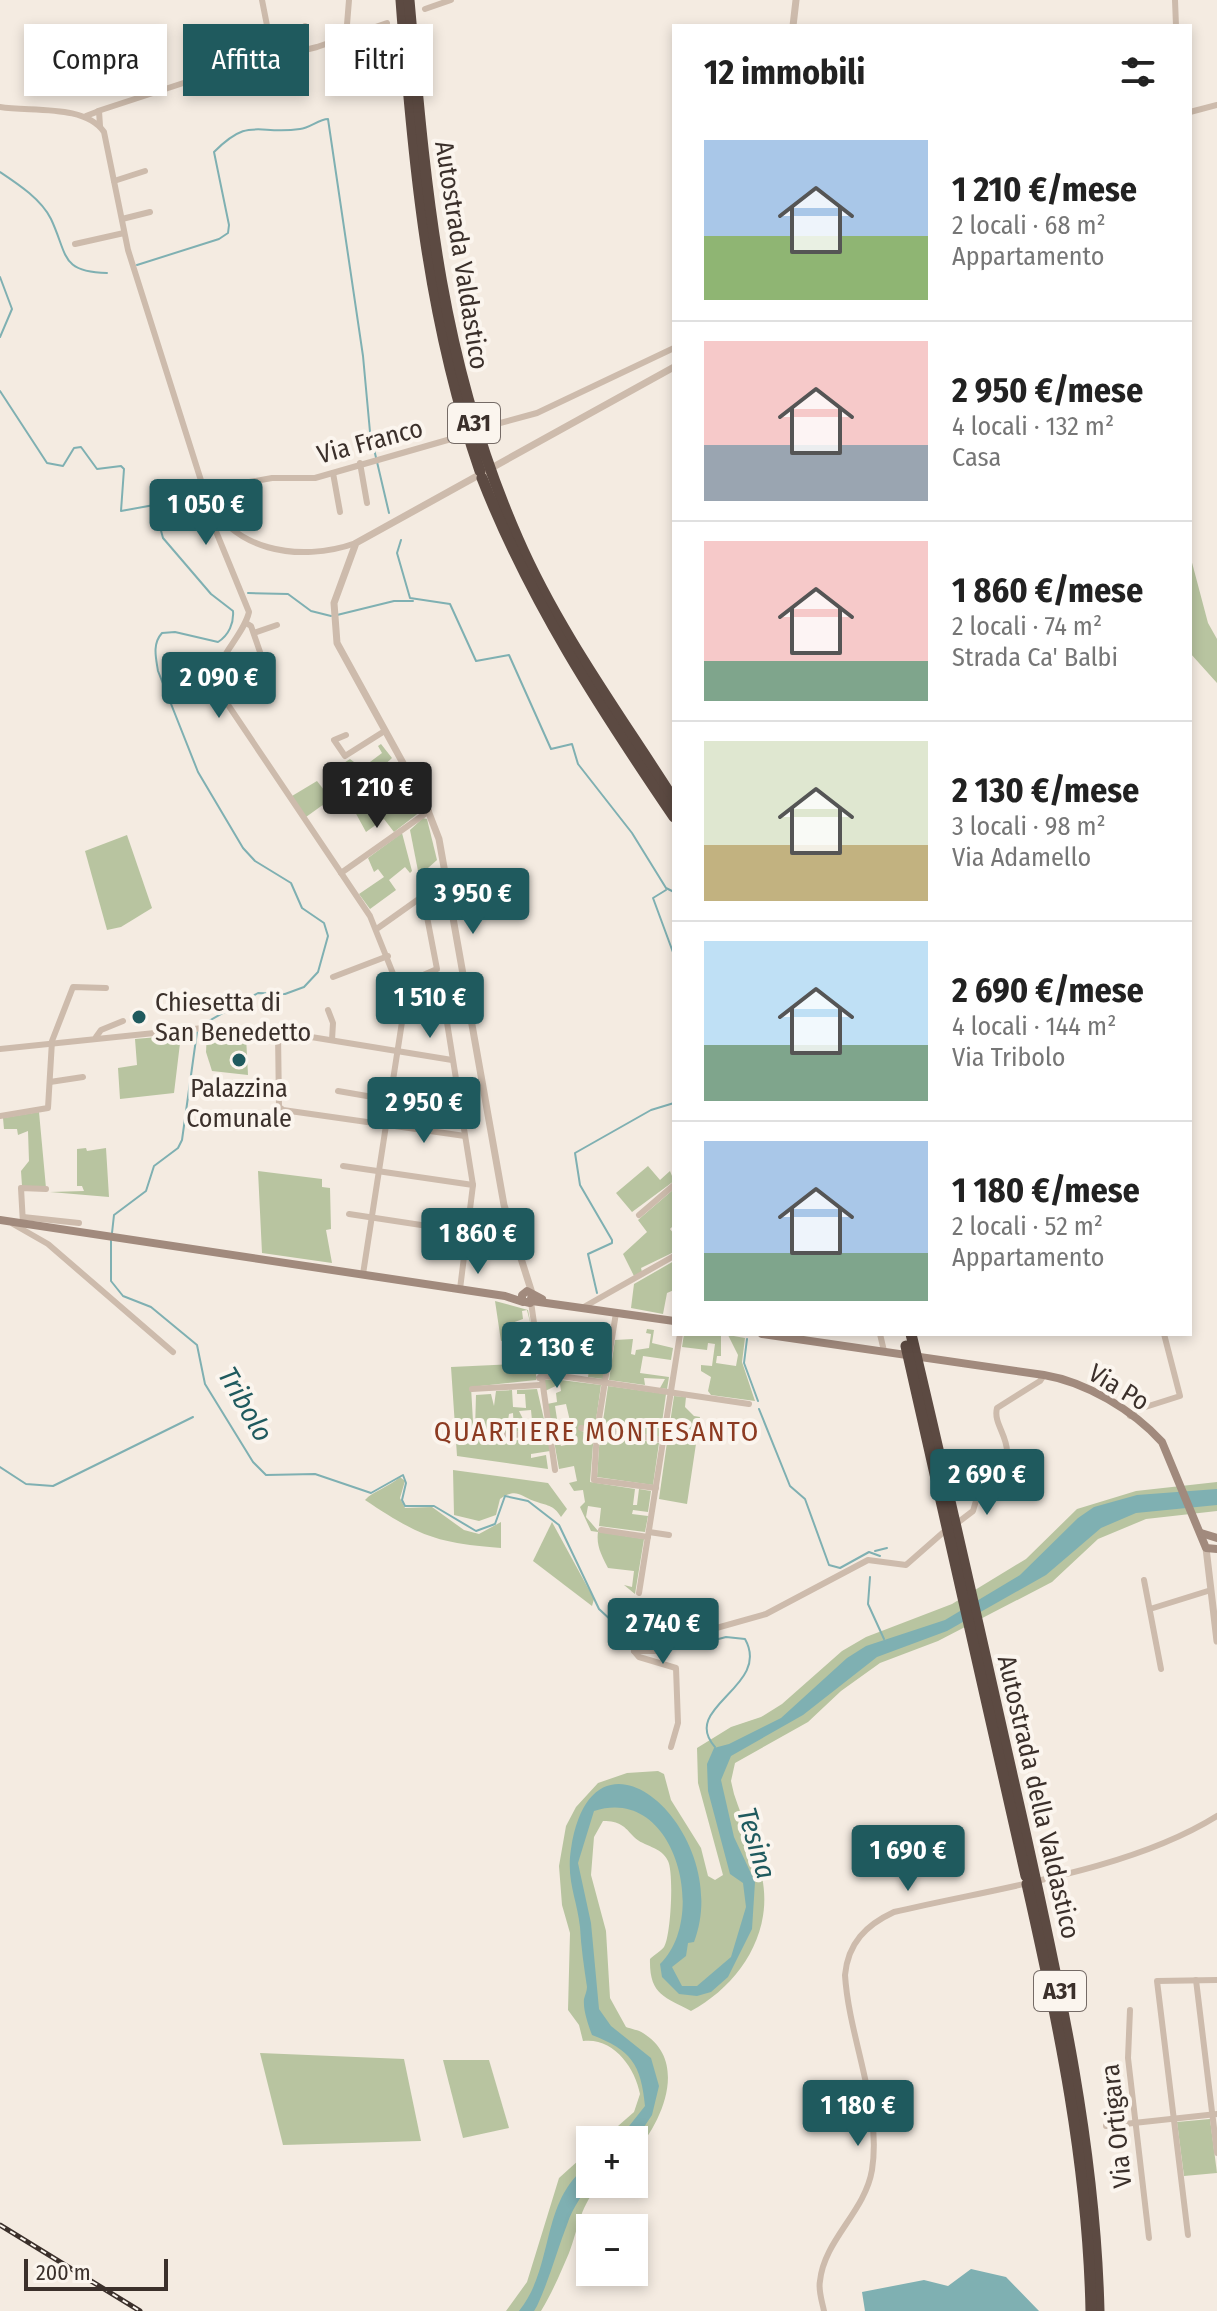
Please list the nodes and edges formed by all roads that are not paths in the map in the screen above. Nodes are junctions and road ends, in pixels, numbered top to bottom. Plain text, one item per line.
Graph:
1 (262, 0) edge
2 (349, 0) edge
3 (401, 0) edge
4 (409, 0) edge
5 (451, 0) edge
6 (796, 0) edge
7 (1175, 0) edge
8 (425, 9) dead end
9 (387, 23) dead end
10 (267, 24) edge
11 (347, 24) edge
12 (384, 24) edge
13 (793, 24) edge
14 (1176, 24) edge
15 (183, 84) edge
16 (1217, 105) edge
17 (0, 107) edge
18 (98, 111) junction
19 (1192, 111) edge
20 (86, 116) junction
21 (100, 126) junction
22 (145, 171) dead end
23 (114, 181) junction
24 (150, 212) dead end
25 (122, 219) junction
26 (124, 233) junction
27 (75, 244) dead end
28 (672, 349) edge
29 (672, 368) edge
30 (489, 426) dead end
31 (451, 439) dead end
32 (360, 463) junction
33 (333, 473) junction
34 (204, 490) junction
35 (207, 498) junction
36 (367, 503) dead end
37 (340, 512) dead end
38 (356, 543) junction
39 (246, 623) junction
40 (277, 625) dead end
41 (254, 633) junction
42 (260, 652) dead end
43 (383, 732) junction
44 (346, 735) dead end
45 (672, 797) edge
46 (429, 811) junction
47 (672, 814) edge
48 (341, 873) junction
49 (378, 928) junction
50 (388, 956) junction
51 (333, 977) dead end
52 (398, 986) junction
53 (106, 988) dead end
54 (328, 1010) dead end
55 (445, 1010) dead end
56 (123, 1021) dead end
57 (278, 1033) junction
58 (95, 1038) junction
59 (332, 1040) junction
60 (52, 1041) junction
61 (0, 1049) edge
62 (398, 1050) junction
63 (452, 1060) junction
64 (83, 1077) dead end
65 (50, 1082) junction
66 (338, 1091) dead end
67 (390, 1100) junction
68 (0, 1116) edge
69 (387, 1125) junction
70 (465, 1136) junction
71 (343, 1166) dead end
72 (380, 1171) junction
73 (473, 1185) junction
74 (672, 1187) edge
75 (46, 1189) dead end
76 (349, 1214) dead end
77 (639, 1215) dead end
78 (373, 1218) junction
79 (23, 1220) junction
80 (5, 1221) edge
81 (79, 1223) dead end
82 (467, 1232) junction
83 (672, 1257) edge
84 (363, 1274) junction
85 (460, 1289) junction
86 (528, 1298) junction
87 (582, 1308) junction
88 (616, 1313) junction
89 (672, 1321) edge
90 (680, 1336) edge
91 (776, 1336) edge
92 (880, 1336) edge
93 (1165, 1336) edge
94 (908, 1339) edge
95 (884, 1351) junction
96 (173, 1352) dead end
97 (1044, 1375) junction
98 (540, 1381) junction
99 (605, 1383) junction
100 (472, 1389) dead end
101 (671, 1392) junction
102 (749, 1404) dead end
103 (1130, 1416) junction
104 (581, 1428) dead end
105 (597, 1431) junction
106 (549, 1433) junction
107 (474, 1437) dead end
108 (663, 1440) junction
109 (1005, 1456) junction
110 (555, 1470) dead end
111 (1033, 1483) dead end
112 (656, 1488) junction
113 (948, 1514) junction
114 (601, 1530) dead end
115 (1199, 1530) junction
116 (649, 1534) junction
117 (669, 1535) dead end
118 (1214, 1537) edge
119 (1211, 1548) edge
120 (1144, 1580) dead end
121 (1211, 1590) junction
122 (639, 1593) dead end
123 (1215, 1601) edge
124 (1150, 1609) junction
125 (1217, 1639) edge
126 (1161, 1669) dead end
127 (671, 1747) dead end
128 (1217, 1816) edge
129 (1207, 1822) junction
130 (1217, 1822) edge
131 (1196, 1980) junction
132 (1217, 1980) edge
133 (1130, 2010) dead end
134 (1215, 2114) edge
135 (1174, 2119) junction
136 (1135, 2123) junction
137 (1106, 2126) dead end
138 (1217, 2153) edge
139 (1188, 2235) dead end
140 (1149, 2238) dead end
141 (824, 2311) edge
142 (1091, 2311) edge
143 (1099, 2311) edge

1 - 10 street
2 - 11 street
3 - 47 highway, A31
4 - 45 highway, Autostrada Valdastico / A31
5 - 8 street
6 - 13 street
7 - 14 street
9 - 12 street
15 - 18 street
16 - 19 street
17 - 20 street
18 - 20 street
18 - 21 street
20 - 21 street
21 - 23 street
22 - 23 street
23 - 25 street
24 - 25 street
25 - 26 street
26 - 27 street
26 - 34 street
28 - 30 street
29 - 38 street
31 - 32 street, Via Franco
32 - 33 street, Via Franco
32 - 36 street
33 - 34 street, Via Franco
33 - 37 street
34 - 35 street
35 - 38 street
35 - 39 street
38 - 43 street
39 - 41 street
39 - 48 street
40 - 41 street
41 - 42 street
43 - 44 street
43 - 46 street
46 - 48 street
46 - 86 street
48 - 49 street
49 - 50 street
49 - 52 street
50 - 51 street
50 - 52 street
52 - 62 street
53 - 60 street
54 - 59 street
55 - 63 street
56 - 58 street
57 - 58 street
57 - 59 street
57 - 69 street
58 - 60 street
59 - 62 street
60 - 61 street
60 - 65 street
62 - 63 street
62 - 67 street
63 - 70 street
64 - 65 street
65 - 68 street
66 - 67 street
67 - 69 street
69 - 70 street
69 - 72 street
70 - 73 street
71 - 72 street
72 - 73 street
72 - 78 street
73 - 82 street
74 - 77 street
75 - 79 street
76 - 78 street
78 - 82 street
78 - 84 street
79 - 80 main road
79 - 81 street
79 - 84 main road
80 - 96 street
82 - 85 street
83 - 87 street
84 - 85 main road
85 - 86 main road
86 - 87 main road
86 - 98 street
87 - 88 main road
88 - 89 main road
88 - 99 street
90 - 101 street
91 - 95 main road, Via Po
92 - 95 street
93 - 103 street
94 - 113 highway, Autostrada della Valdastico / A31
94 - 113 highway, Autostrada della Valdastico / A31
95 - 97 main road, Via Po
97 - 103 main road, Via Po
97 - 109 street
98 - 99 street
98 - 100 street
98 - 106 street
99 - 101 street
99 - 105 street
101 - 102 street
101 - 108 street
103 - 115 main road, Via Po
104 - 105 street
105 - 108 street
105 - 112 street
106 - 107 street
106 - 110 street
108 - 112 street
109 - 111 street
109 - 127 street
112 - 116 street
113 - 142 highway, Autostrada della Valdastico / A31
113 - 143 highway, Autostrada della Valdastico / A31
114 - 116 street
115 - 118 main road
115 - 119 main road, Via Po
116 - 117 street
116 - 122 street
118 - 119 main road
119 - 121 street
120 - 124 street
121 - 123 street
121 - 124 street
123 - 125 street
124 - 126 street
128 - 129 street
129 - 130 street
129 - 141 street
131 - 132 street
131 - 134 street
131 - 135 street
133 - 136 street, Via Ortigara
134 - 135 street
134 - 138 street
135 - 136 street
135 - 139 street
136 - 137 street
136 - 140 street, Via Ortigara

